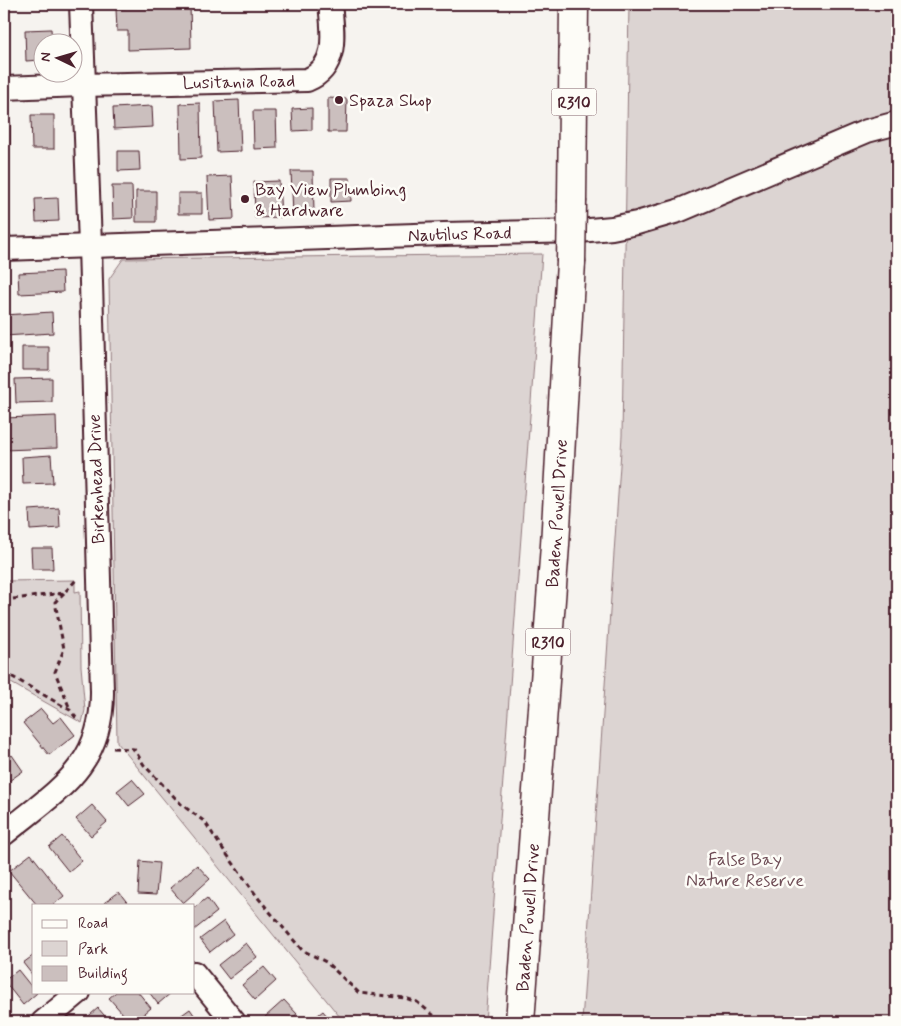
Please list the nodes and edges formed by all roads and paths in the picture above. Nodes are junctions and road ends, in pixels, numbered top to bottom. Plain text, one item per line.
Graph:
1 (80, 4) edge
2 (330, 4) edge
3 (574, 4) edge
4 (82, 85) junction
5 (4, 88) edge
6 (897, 123) edge
7 (90, 246) junction
8 (4, 249) edge
9 (98, 557) junction
10 (64, 593) junction
11 (4, 600) edge
12 (4, 672) edge
13 (70, 710) junction
14 (95, 741) junction
15 (4, 834) edge
16 (195, 974) edge
17 (77, 994) edge
18 (43, 1022) edge
19 (234, 1022) edge
20 (442, 1022) edge
21 (520, 1022) edge

1 - 4 street, Birkenhead Drive
2 - 4 street, Lusitania Road
3 - 21 main road, Baden Powell Drive / R310, bridge
4 - 5 street, Lusitania Road
4 - 7 street, Birkenhead Drive
6 - 7 street, Nautilus Road
7 - 8 street, Nautilus Road
7 - 9 street, Birkenhead Drive
9 - 10 path
9 - 14 street, Birkenhead Drive
10 - 11 path
10 - 13 path
12 - 13 path
13 - 14 path
14 - 15 street, Birkenhead Drive
14 - 20 path
16 - 19 street
17 - 18 street

